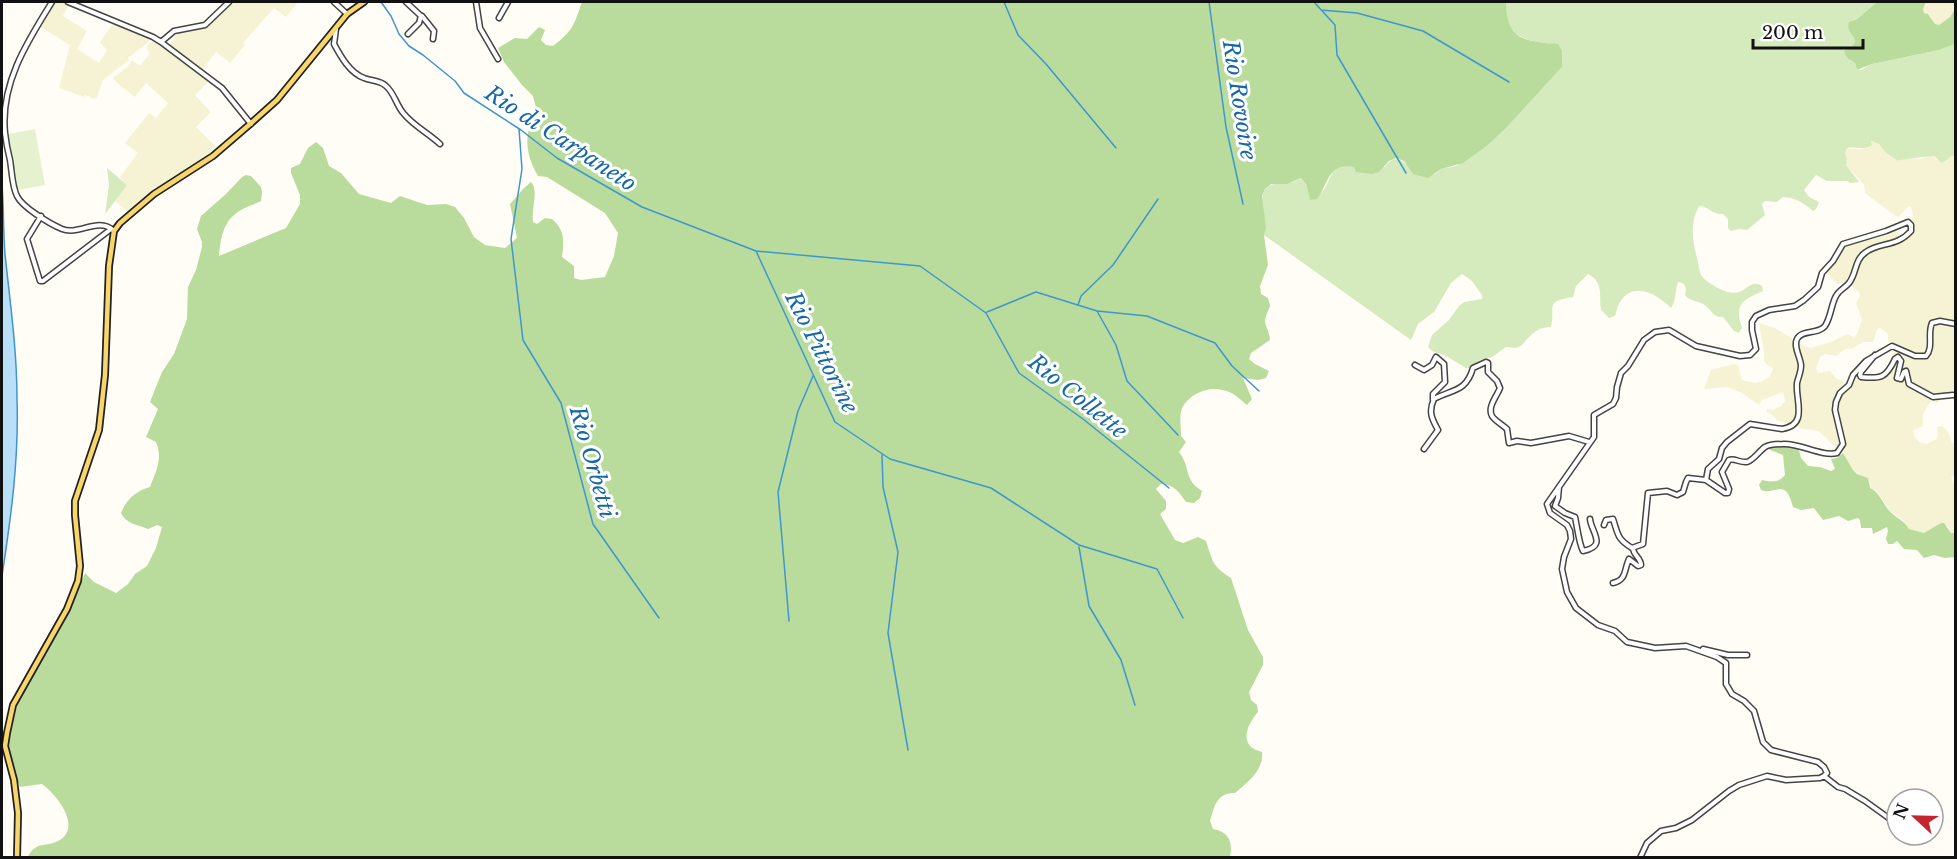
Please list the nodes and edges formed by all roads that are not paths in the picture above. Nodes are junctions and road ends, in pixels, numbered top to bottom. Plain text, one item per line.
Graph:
1 (52, 2) edge
2 (68, 2) edge
3 (229, 2) edge
4 (334, 2) edge
5 (364, 2) edge
6 (406, 2) edge
7 (476, 2) edge
8 (508, 2) edge
9 (347, 14) junction
10 (421, 16) junction
11 (499, 18) dead end
12 (337, 25) junction
13 (408, 34) dead end
14 (433, 39) dead end
15 (161, 42) junction
16 (498, 59) dead end
17 (251, 124) junction
18 (440, 144) dead end
19 (40, 216) junction
20 (113, 230) junction
21 (1956, 324) edge
22 (1875, 354) junction
23 (1415, 365) dead end
24 (1953, 395) dead end
25 (1433, 400) junction
26 (1589, 442) junction
27 (1424, 449) dead end
28 (1706, 480) junction
29 (1558, 486) junction
30 (1590, 519) dead end
31 (1604, 525) dead end
32 (1633, 548) junction
33 (1612, 583) dead end
34 (1699, 649) junction
35 (1747, 655) dead end
36 (1824, 776) junction
37 (1885, 815) edge
38 (17, 858) edge
39 (1640, 858) edge

1 - 19 street
2 - 15 street
3 - 15 street
4 - 9 street
5 - 9 main road
6 - 10 street
7 - 16 street
8 - 11 street
9 - 12 main road
10 - 13 street
10 - 14 street
12 - 17 main road
12 - 18 street
15 - 17 street
17 - 20 main road
19 - 20 street
19 - 20 street
20 - 38 main road
21 - 22 street
22 - 24 street
22 - 28 street
23 - 25 street
25 - 26 street
25 - 27 street
26 - 28 street
26 - 29 street
28 - 32 street
29 - 30 street
29 - 34 street
31 - 32 street
32 - 33 street
34 - 35 street
34 - 36 street
36 - 37 street
36 - 39 street

